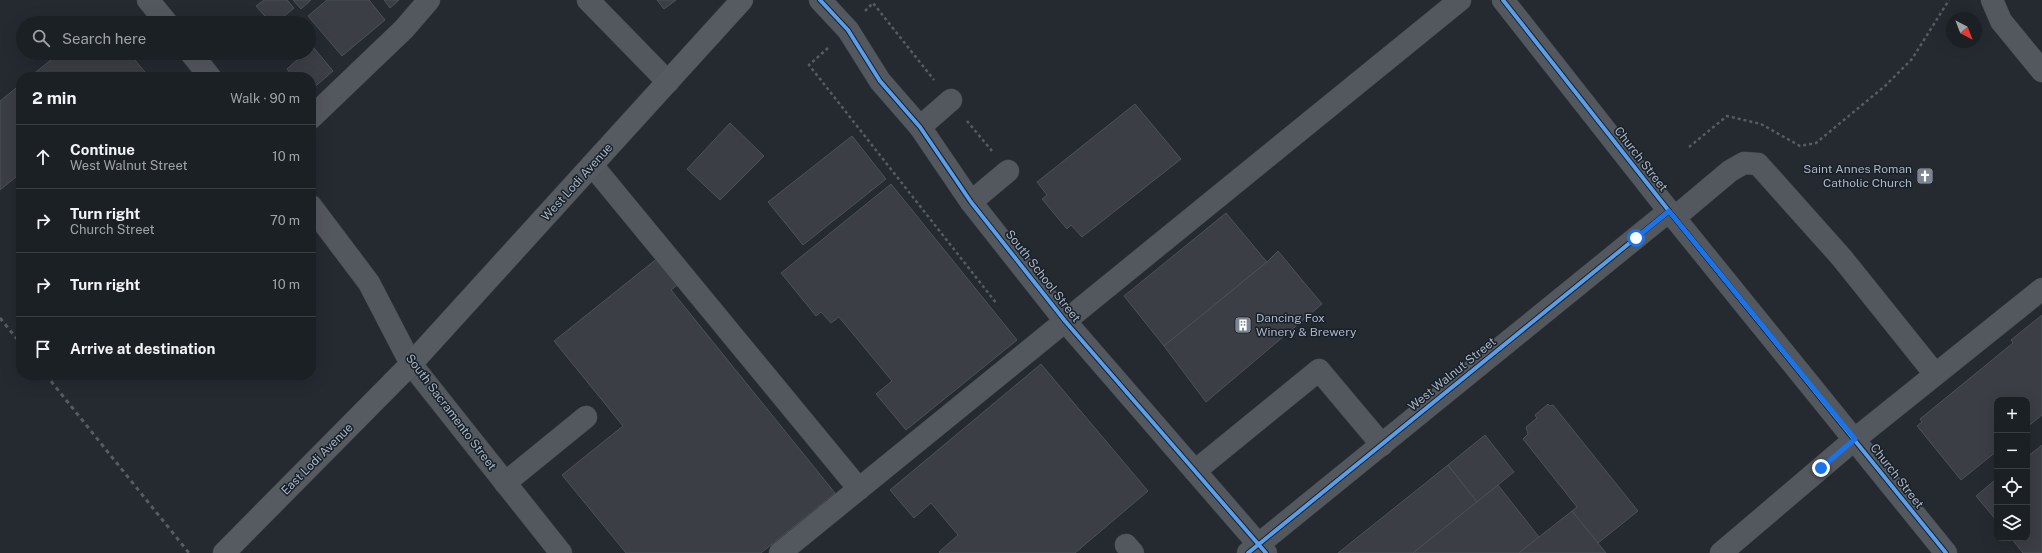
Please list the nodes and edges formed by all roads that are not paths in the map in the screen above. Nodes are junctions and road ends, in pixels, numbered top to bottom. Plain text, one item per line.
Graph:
1 (148, 0) edge
2 (429, 0) edge
3 (588, 0) edge
4 (742, 0) edge
5 (820, 0) edge
6 (1460, 0) edge
7 (1503, 0) edge
8 (1992, 0) edge
9 (161, 16) edge
10 (197, 60) edge
11 (206, 72) edge
12 (2042, 72) edge
13 (668, 82) junction
14 (951, 100) road end
15 (316, 113) edge
16 (920, 127) junction
17 (592, 165) junction
18 (1008, 171) road end
19 (971, 202) junction
20 (316, 213) edge
21 (1672, 215) junction
22 (2042, 289) edge
23 (1065, 321) junction
24 (411, 364) junction
25 (1935, 374) junction
26 (586, 417) dead end
27 (1855, 439) junction
28 (1382, 445) junction
29 (1195, 471) junction
30 (505, 483) junction
31 (859, 489) junction
32 (1257, 550) edge
33 (224, 553) edge
34 (561, 553) edge
35 (780, 553) edge
36 (1721, 553) edge
37 (1946, 553) edge

1 - 9 street
2 - 15 street
3 - 13 street
4 - 13 main road, West Lodi Avenue
5 - 16 street, South School Street
6 - 23 street
7 - 21 street, Church Street
8 - 12 street
10 - 11 street
13 - 17 main road, West Lodi Avenue
14 - 16 street
16 - 19 street, South School Street
17 - 24 main road, West Lodi Avenue
17 - 31 street
18 - 19 street
19 - 23 street, South School Street
20 - 24 street, South Sacramento Street
21 - 25 street, West Walnut Street
21 - 27 street, Church Street
21 - 28 street, West Walnut Street
22 - 25 street
23 - 29 street, South School Street
23 - 31 street
24 - 30 street, South Sacramento Street
24 - 33 main road, East Lodi Avenue
25 - 27 street
26 - 30 street
27 - 36 street
27 - 37 street, Church Street
28 - 29 street
28 - 32 street, West Walnut Street
29 - 32 street, South School Street
30 - 34 street, South Sacramento Street
31 - 35 street

